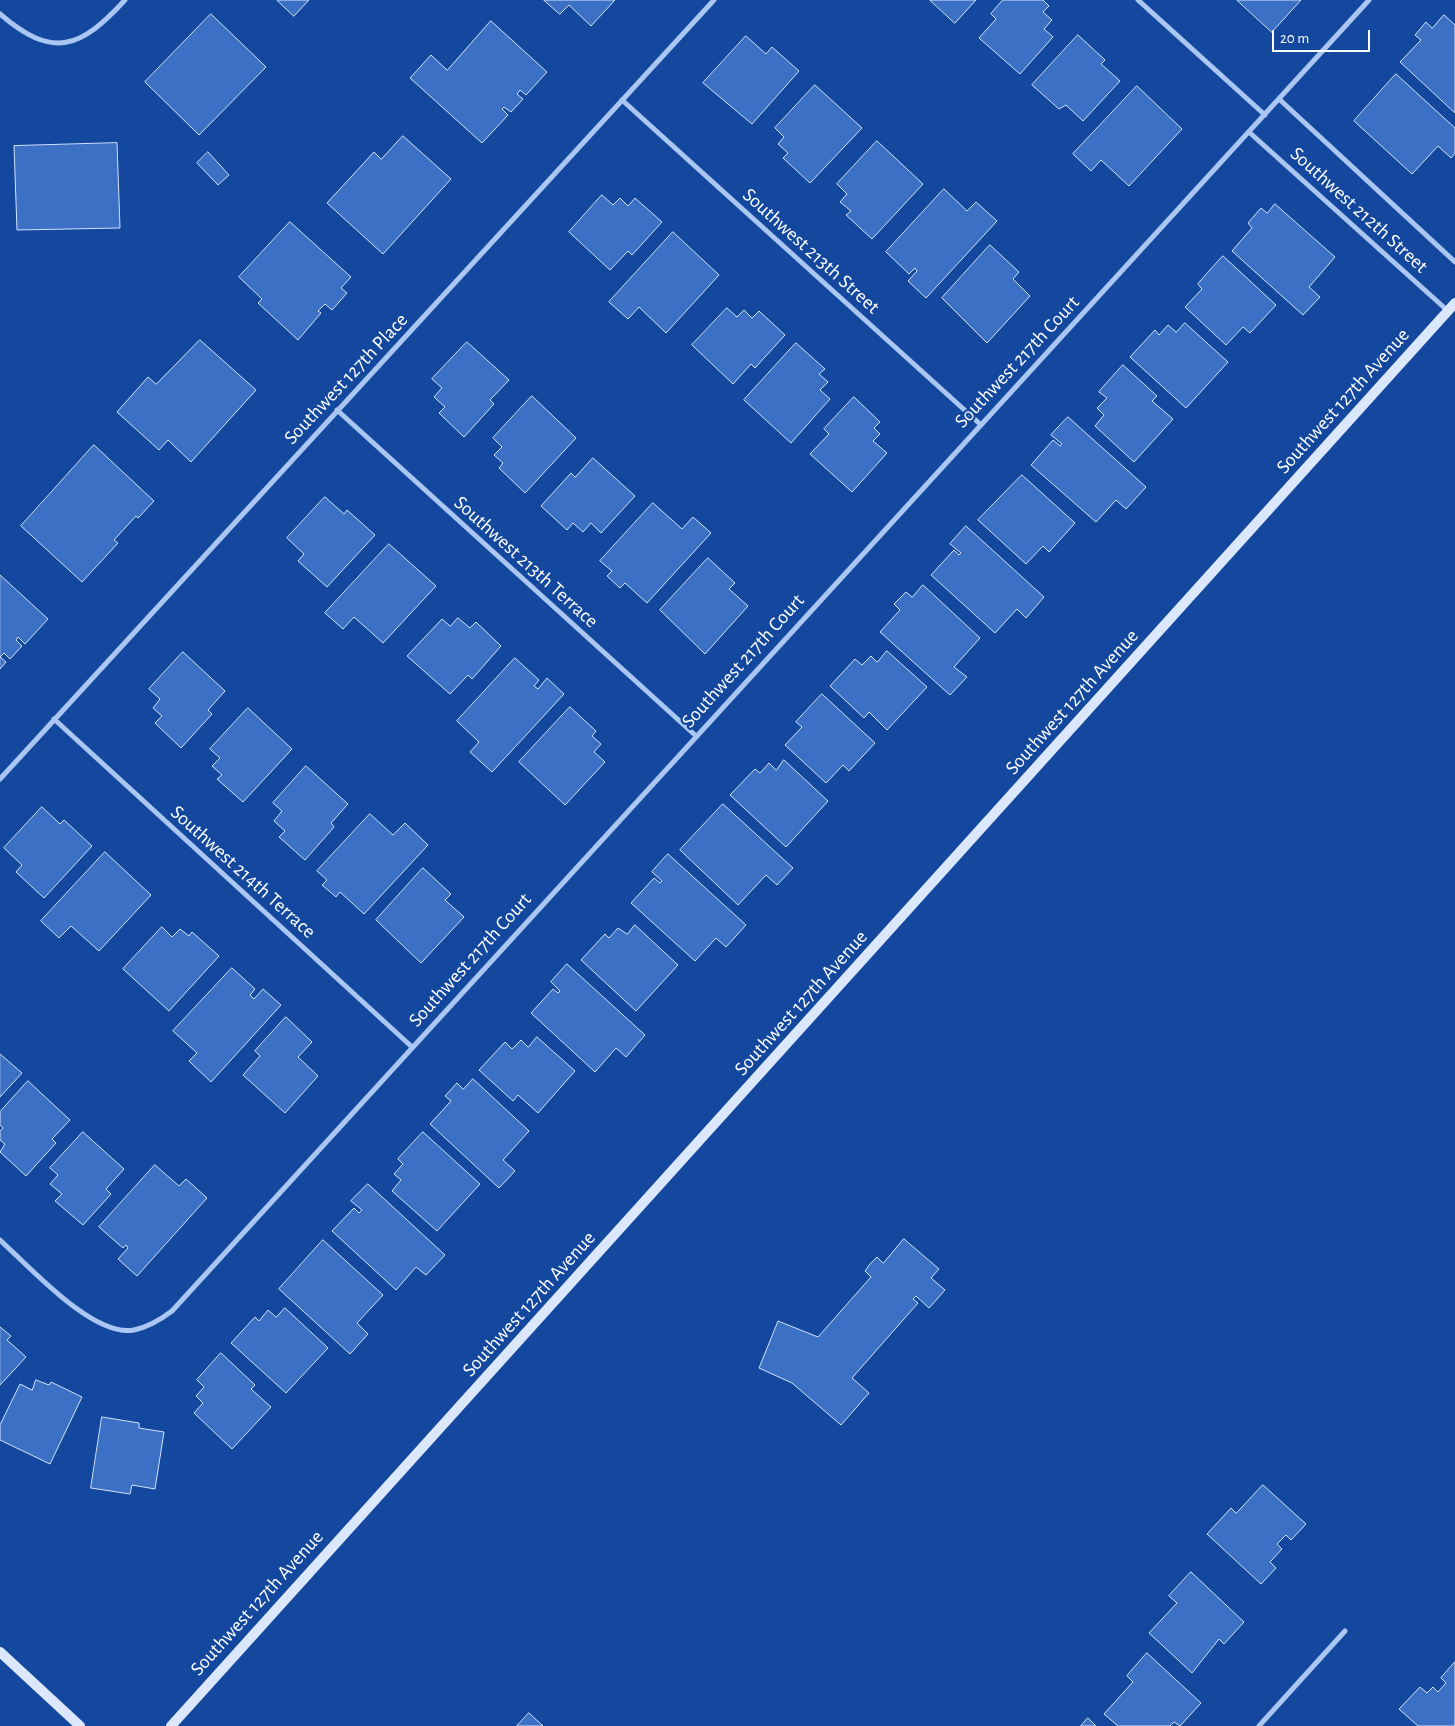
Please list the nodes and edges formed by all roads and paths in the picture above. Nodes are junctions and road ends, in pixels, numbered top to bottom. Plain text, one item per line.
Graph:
1 (125, 0) edge
2 (714, 0) edge
3 (1138, 0) edge
4 (1369, 0) edge
5 (0, 14) edge
6 (622, 100) junction
7 (1279, 100) junction
8 (1265, 115) junction
9 (1249, 132) junction
10 (1455, 262) edge
11 (1451, 307) edge
12 (337, 410) junction
13 (980, 424) junction
14 (54, 720) junction
15 (695, 736) junction
16 (0, 779) edge
17 (412, 1047) junction
18 (0, 1240) edge
19 (1346, 1631) dead end
20 (0, 1652) edge
21 (80, 1726) edge
22 (171, 1726) edge
23 (1259, 1726) edge

1 - 5 street
2 - 6 street, Southwest 127th Place
3 - 8 street
4 - 7 street, Southwest 217th Court
6 - 12 street, Southwest 127th Place
6 - 13 street, Southwest 213th Street
7 - 8 street, Southwest 217th Court
7 - 10 street, Southwest 212th Street
8 - 9 street, Southwest 217th Court
9 - 11 street, Southwest 212th Street
9 - 13 street, Southwest 217th Court
11 - 22 street, Southwest 127th Avenue
12 - 14 street, Southwest 127th Place
12 - 15 street, Southwest 213th Terrace
13 - 15 street, Southwest 217th Court
14 - 16 street, Southwest 127th Place
14 - 17 street, Southwest 214th Terrace
15 - 17 street, Southwest 217th Court
17 - 18 street, Southwest 217th Court
19 - 23 street
20 - 21 street

